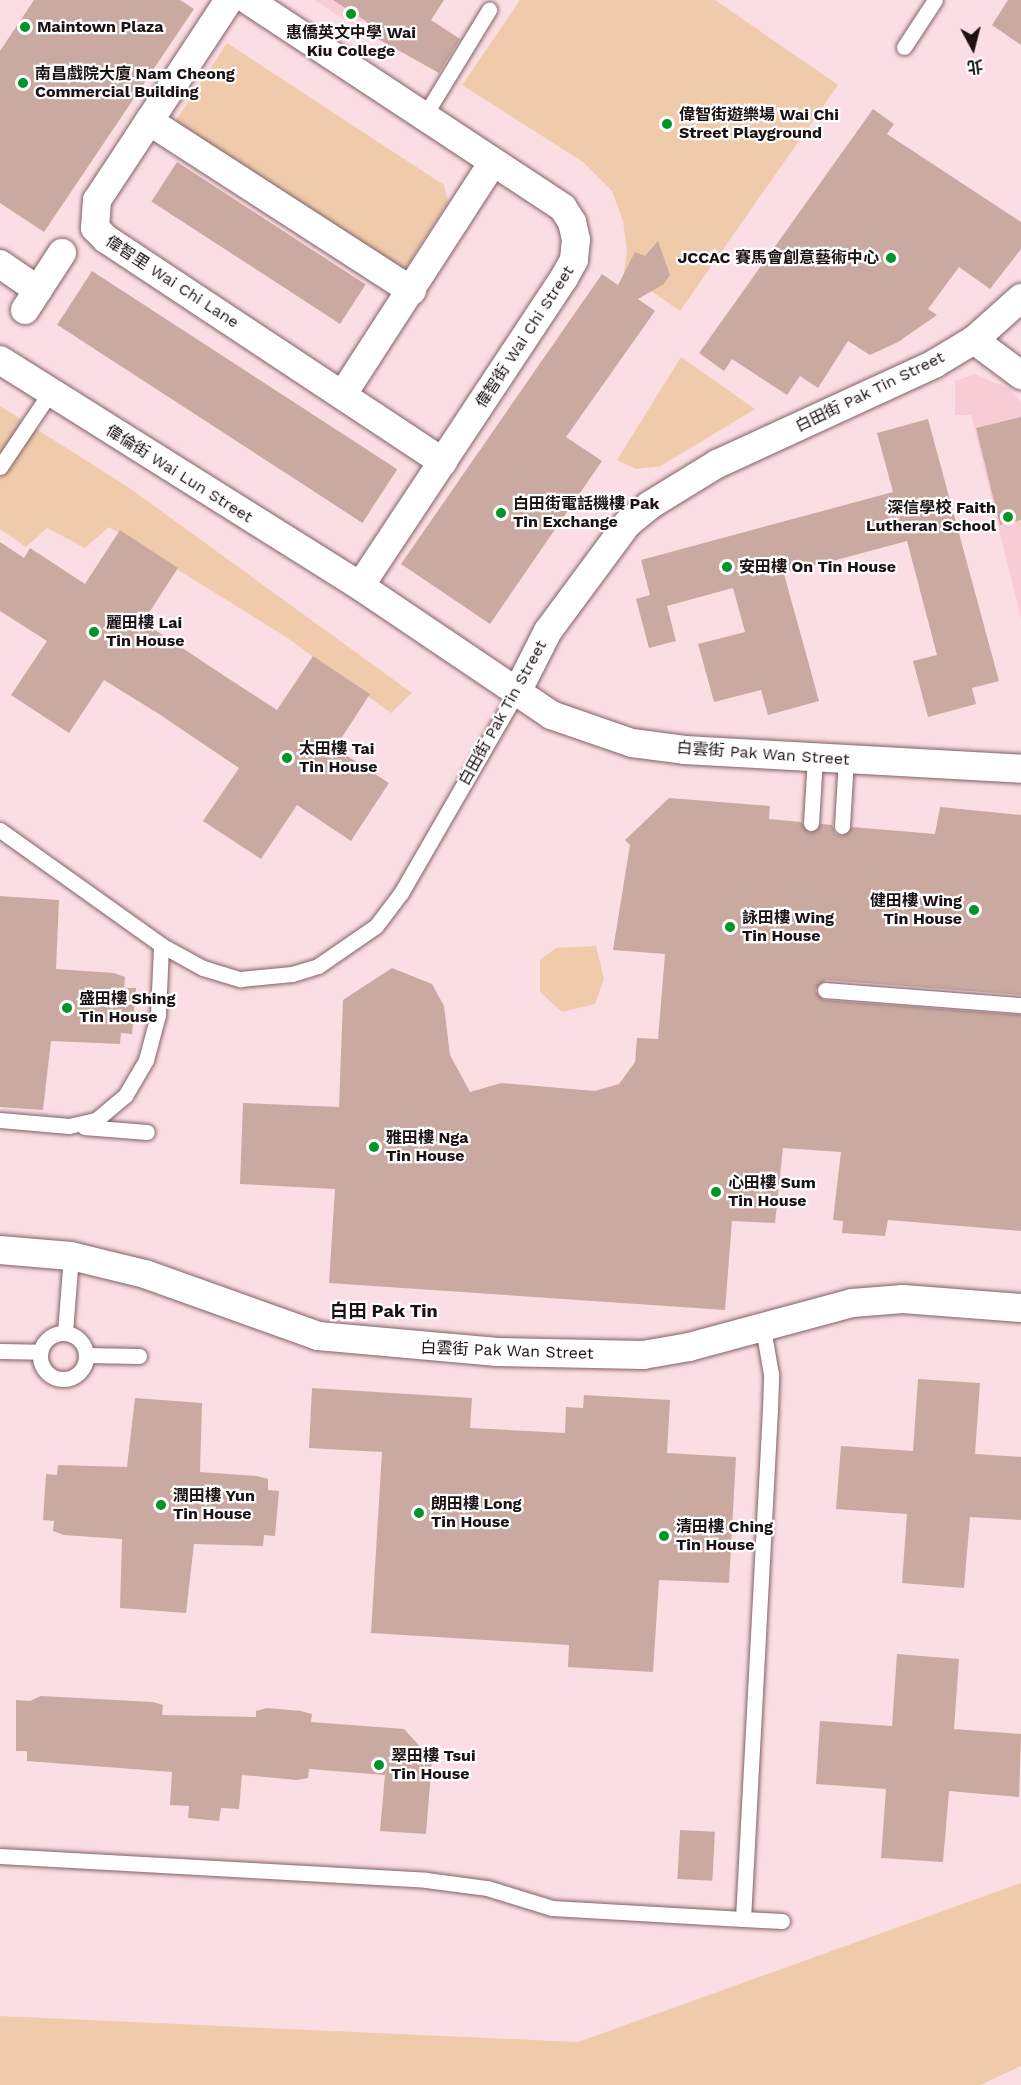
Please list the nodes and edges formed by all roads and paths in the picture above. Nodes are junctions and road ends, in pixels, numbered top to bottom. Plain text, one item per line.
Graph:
1 (229, 0) edge
2 (248, 0) edge
3 (935, 0) edge
4 (489, 10) dead end
5 (904, 48) dead end
6 (423, 118) junction
7 (149, 121) junction
8 (492, 164) junction
9 (62, 253) dead end
10 (0, 264) edge
11 (412, 291) junction
12 (1021, 298) edge
13 (974, 340) junction
14 (0, 360) edge
15 (1021, 375) edge
16 (49, 394) junction
17 (344, 394) junction
18 (443, 462) junction
19 (0, 466) edge
20 (360, 586) junction
21 (516, 694) junction
22 (814, 757) junction
23 (846, 759) junction
24 (1021, 769) edge
25 (811, 823) dead end
26 (842, 826) dead end
27 (0, 830) edge
28 (160, 945) junction
29 (825, 990) dead end
30 (1021, 1005) edge
31 (0, 1120) edge
32 (69, 1126) junction
33 (147, 1132) dead end
34 (0, 1251) edge
35 (71, 1256) junction
36 (1021, 1308) edge
37 (763, 1328) junction
38 (64, 1332) junction
39 (0, 1351) edge
40 (39, 1352) junction
41 (86, 1355) junction
42 (139, 1356) dead end
43 (0, 1856) edge
44 (743, 1919) junction
45 (782, 1921) dead end

1 - 7 street, 偉智里 Wai Chi Lane
2 - 6 street, 偉智街 Wai Chi Street
3 - 5 lane
4 - 6 lane
6 - 8 street, 偉智街 Wai Chi Street
7 - 11 street
7 - 17 street, 偉智里 Wai Chi Lane
8 - 11 street
8 - 18 street, 偉智街 Wai Chi Street
9 - 10 street
11 - 17 street
12 - 13 street, 白田街 Pak Tin Street
13 - 15 street
13 - 21 street, 白田街 Pak Tin Street
14 - 16 street, 偉倫街 Wai Lun Street
16 - 19 lane
16 - 20 street, 偉倫街 Wai Lun Street
17 - 18 street, 偉智里 Wai Chi Lane
18 - 20 street, 偉智街 Wai Chi Street
20 - 21 street
21 - 22 street, 白雲街 Pak Wan Street
21 - 28 lane, 白田街 Pak Tin Street
22 - 23 street, 白雲街 Pak Wan Street
22 - 25 lane
23 - 24 street, 白雲街 Pak Wan Street
23 - 26 lane
27 - 28 lane, 白田街 Pak Tin Street
28 - 32 lane
29 - 30 lane
31 - 32 lane
32 - 33 lane
34 - 35 street, 白雲街 Pak Wan Street
35 - 37 street, 白雲街 Pak Wan Street
35 - 38 lane
36 - 37 street, 白雲街 Pak Wan Street
37 - 44 lane
38 - 40 lane
38 - 41 lane
39 - 40 lane
40 - 41 lane
41 - 42 lane
43 - 44 lane
44 - 45 lane

